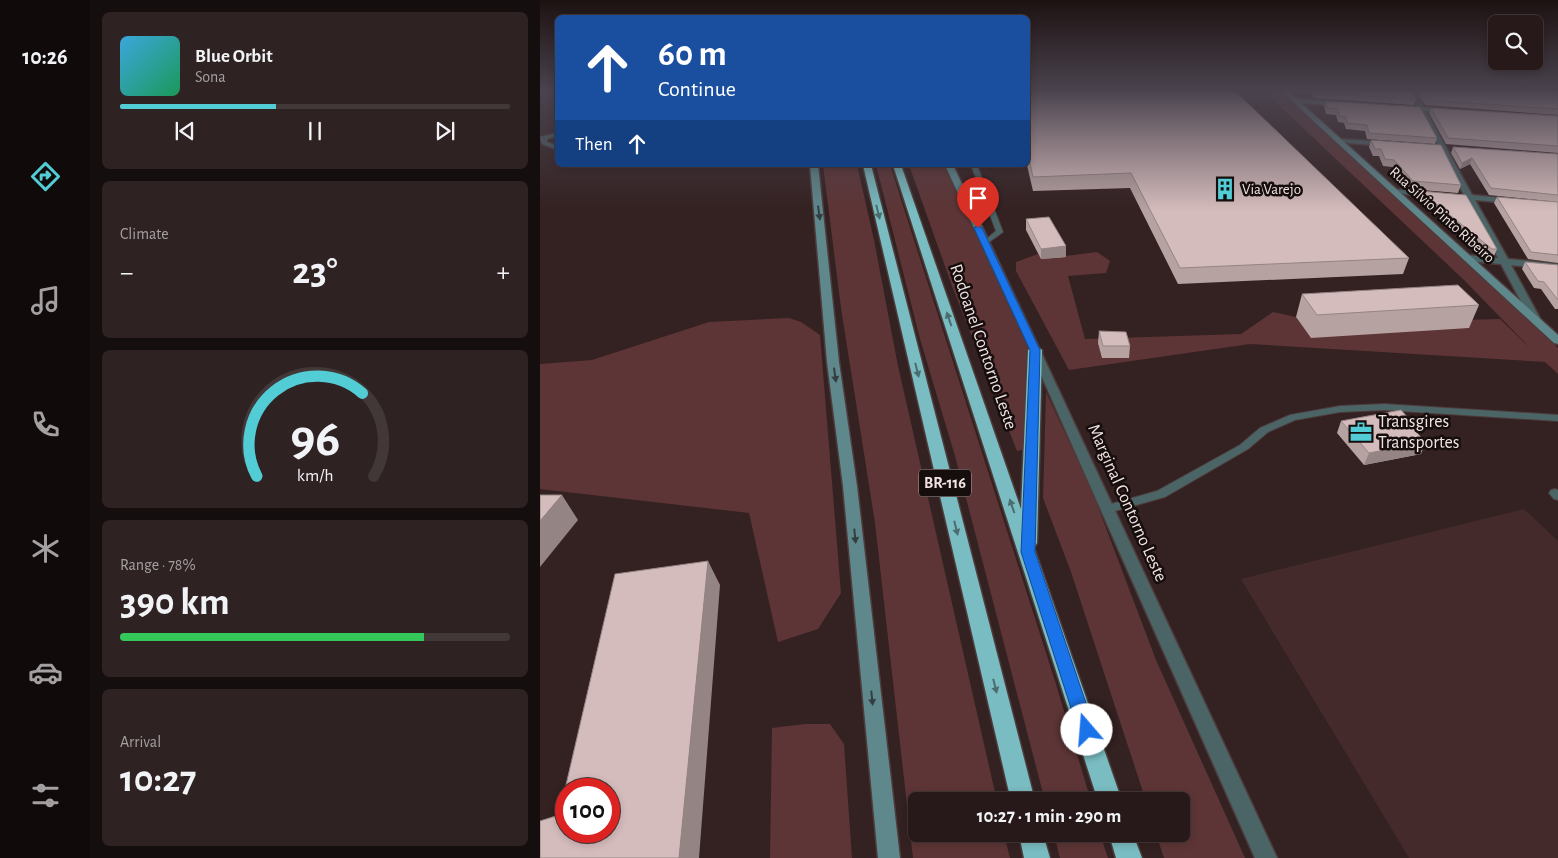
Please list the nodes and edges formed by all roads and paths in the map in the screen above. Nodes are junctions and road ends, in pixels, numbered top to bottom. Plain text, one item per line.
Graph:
1 (1328, 131) edge
2 (1434, 131) edge
3 (555, 135) edge
4 (542, 139) edge
5 (1338, 140) junction
6 (1396, 145) edge
7 (555, 147) edge
8 (1434, 147) edge
9 (1443, 148) junction
10 (1453, 149) edge
11 (814, 167) edge
12 (866, 167) edge
13 (897, 167) edge
14 (950, 167) edge
15 (975, 167) edge
16 (1394, 192) junction
17 (1442, 195) edge
18 (1451, 196) edge
19 (1470, 198) junction
20 (1519, 202) edge
21 (986, 243) junction
22 (1467, 258) junction
23 (1505, 262) junction
24 (1558, 267) edge
25 (1537, 322) junction
26 (1558, 341) edge
27 (1035, 350) junction
28 (1558, 418) edge
29 (1108, 509) junction
30 (1028, 552) junction
31 (1021, 792) edge
32 (1107, 792) edge
33 (1033, 842) edge
34 (1124, 842) edge
35 (889, 858) edge
36 (1037, 858) edge
37 (1129, 858) edge
38 (1266, 858) edge

1 - 5 main road, Rua Sílvio Pinto Ribeiro
2 - 9 street
3 - 4 lane
4 - 7 lane
5 - 6 street
5 - 16 main road, Rua Sílvio Pinto Ribeiro
8 - 9 street
9 - 10 street
9 - 19 street
11 -> 35 main road
12 -> 31 highway, BR-116
30 -> 13 highway, Rodoanel Contorno Leste
14 - 21 main road, Marginal Contorno Leste
15 - 21 lane
16 - 17 street
16 - 22 main road, Rua Sílvio Pinto Ribeiro
18 - 19 street
19 - 20 street
19 - 23 street
21 - 27 main road, Marginal Contorno Leste
22 - 23 street
22 - 25 main road, Rua Sílvio Pinto Ribeiro
23 - 24 street
23 - 25 street
25 - 26 main road, Rua Sílvio Pinto Ribeiro
27 - 29 street, Marginal Contorno Leste
27 - 30 highway
28 - 29 lane
29 - 38 street, Marginal Contorno Leste
30 - 32 highway, Rodoanel Contorno Leste
33 - 36 highway
34 - 37 highway

